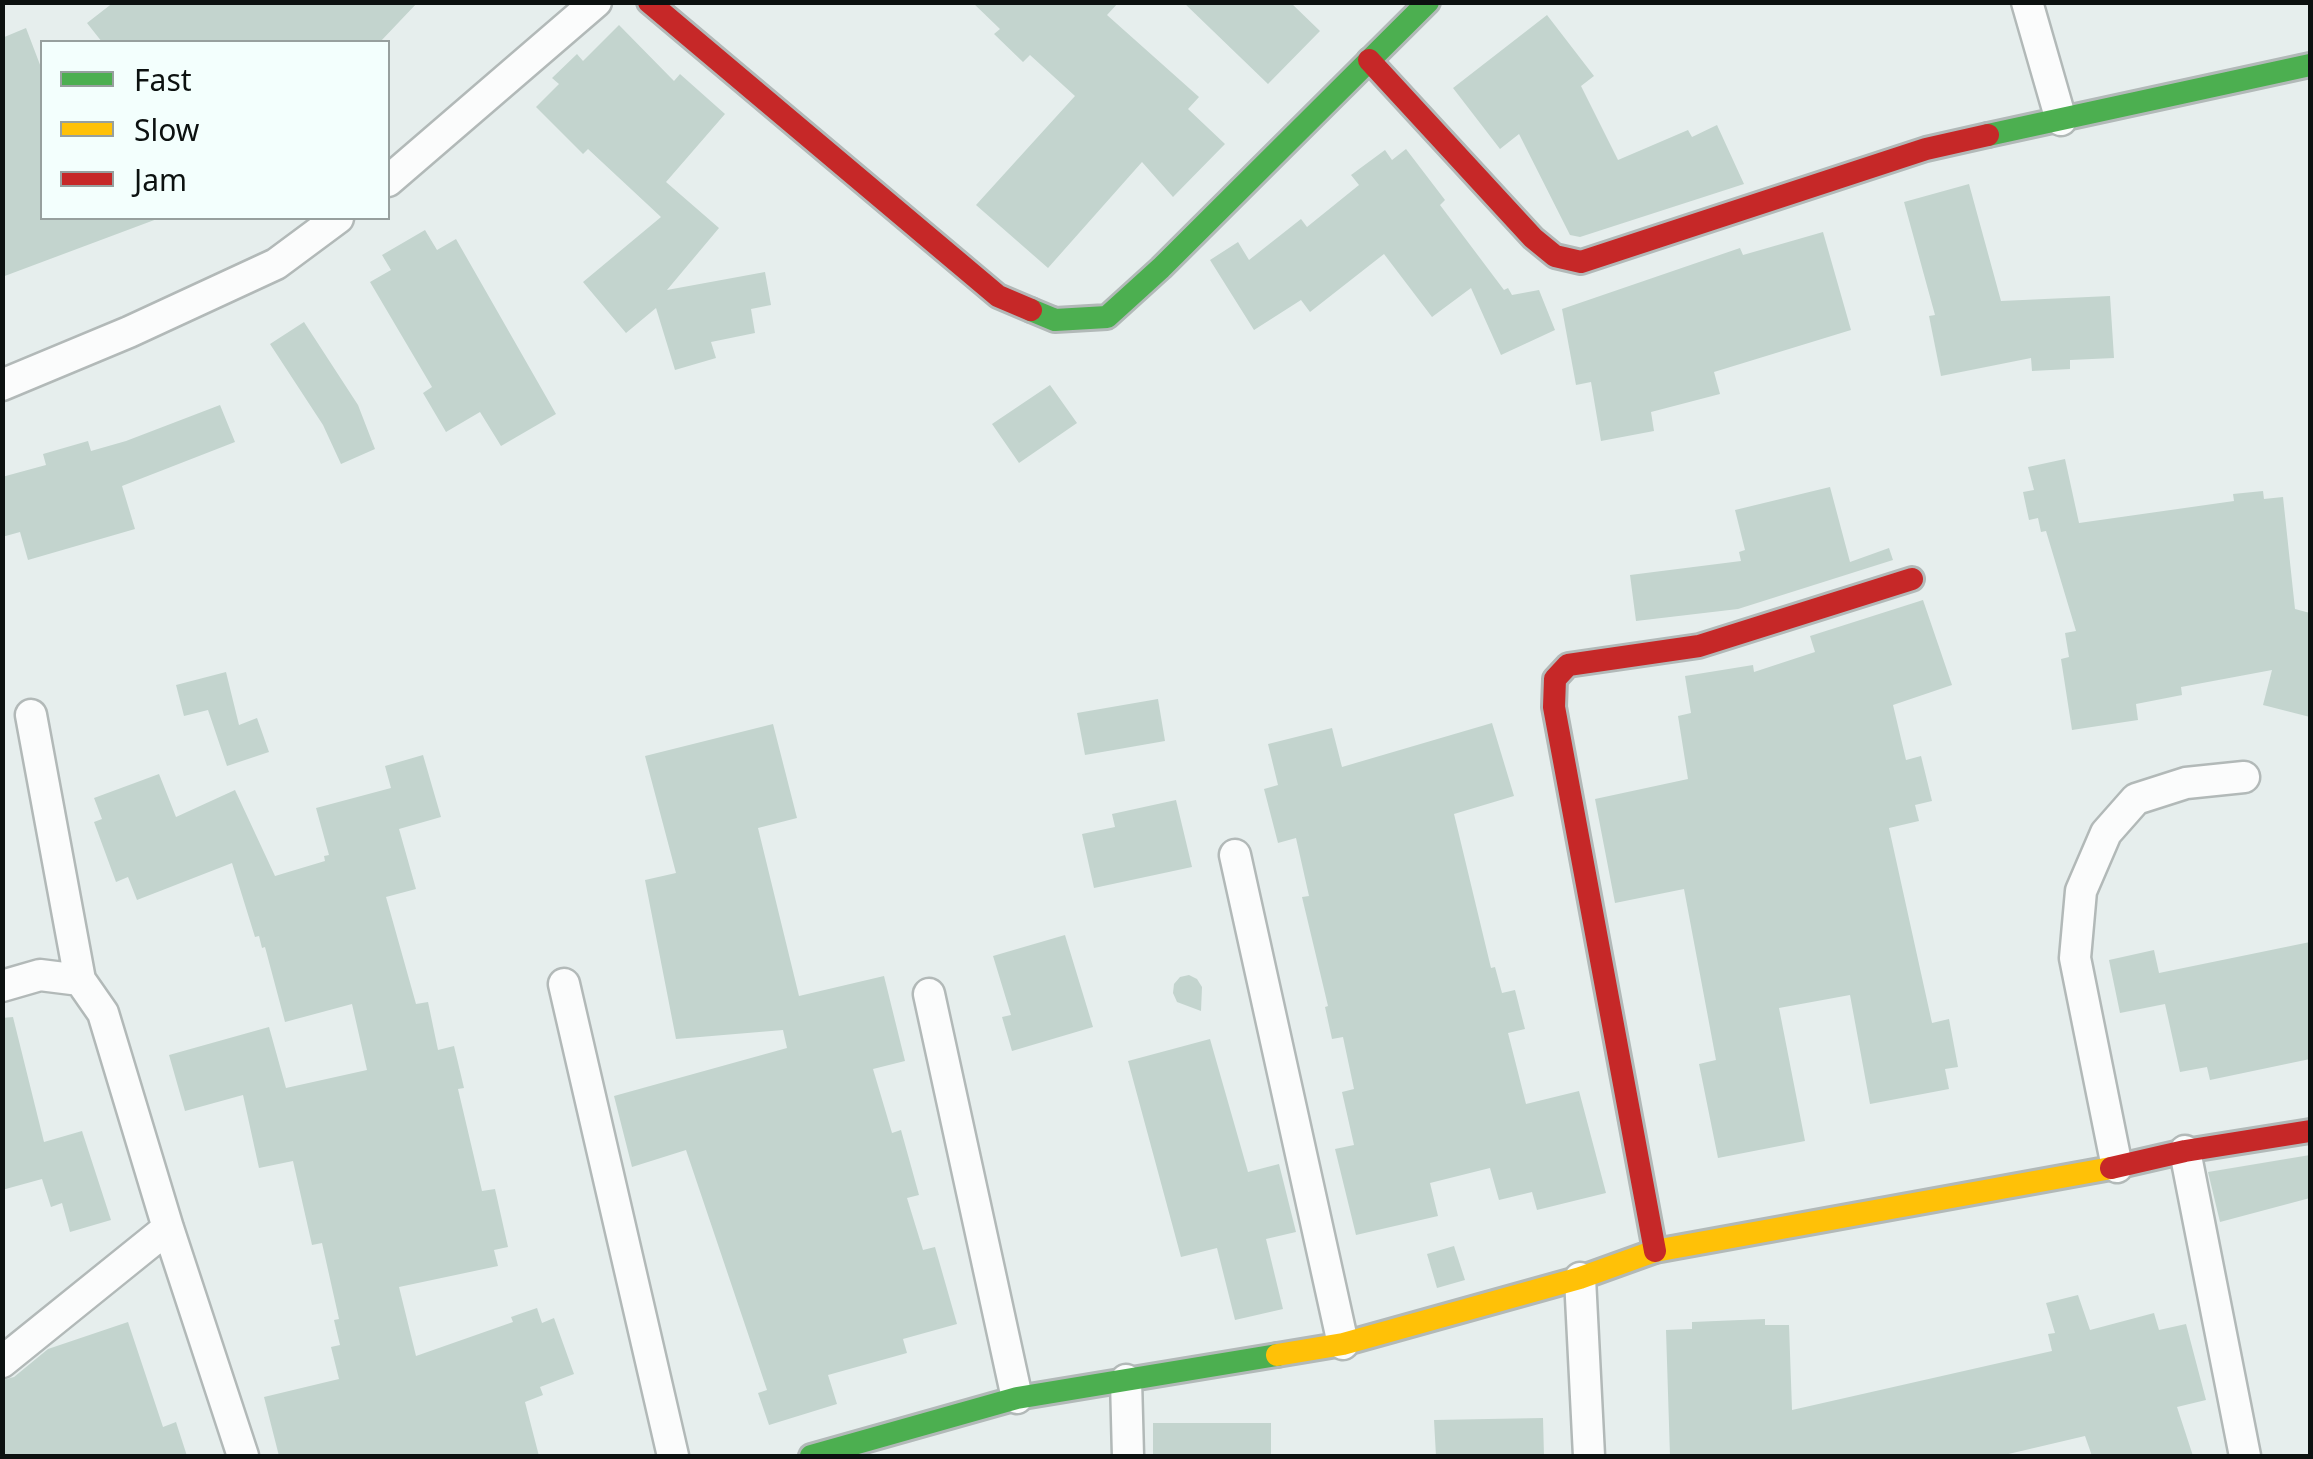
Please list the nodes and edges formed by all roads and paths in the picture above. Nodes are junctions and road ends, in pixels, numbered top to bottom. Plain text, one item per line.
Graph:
1 (596, 2) edge
2 (649, 2) edge
3 (1428, 2) edge
4 (2027, 2) edge
5 (1369, 60) junction
6 (2310, 64) edge
7 (2061, 120) junction
8 (390, 179) edge
9 (335, 220) edge
10 (2, 385) edge
11 (1912, 579) dead end
12 (31, 716) dead end
13 (2244, 778) dead end
14 (1235, 854) dead end
15 (80, 980) junction
16 (564, 984) dead end
17 (2, 986) edge
18 (929, 994) dead end
19 (2310, 1131) edge
20 (2186, 1152) junction
21 (2116, 1167) junction
22 (168, 1228) junction
23 (1655, 1251) junction
24 (1580, 1278) junction
25 (1344, 1344) junction
26 (2, 1362) edge
27 (1126, 1380) junction
28 (1017, 1398) junction
29 (244, 1456) edge
30 (673, 1456) edge
31 (811, 1456) edge
32 (1128, 1456) edge
33 (1589, 1456) edge
34 (2245, 1456) edge

1 - 8 street
2 - 5 street
3 - 5 street
4 - 7 street
5 - 7 street
6 - 7 street
9 - 10 street
11 - 23 street
12 - 15 street
13 - 21 street
14 - 25 street
15 - 17 street
15 - 22 street
16 - 30 street
18 - 28 street
19 - 20 street
20 - 21 street
20 - 34 street
21 - 23 street
22 - 26 street
22 - 29 street
23 - 24 street
24 - 25 street
24 - 33 street
25 - 27 street
27 - 28 street
27 - 32 street
28 - 31 street

